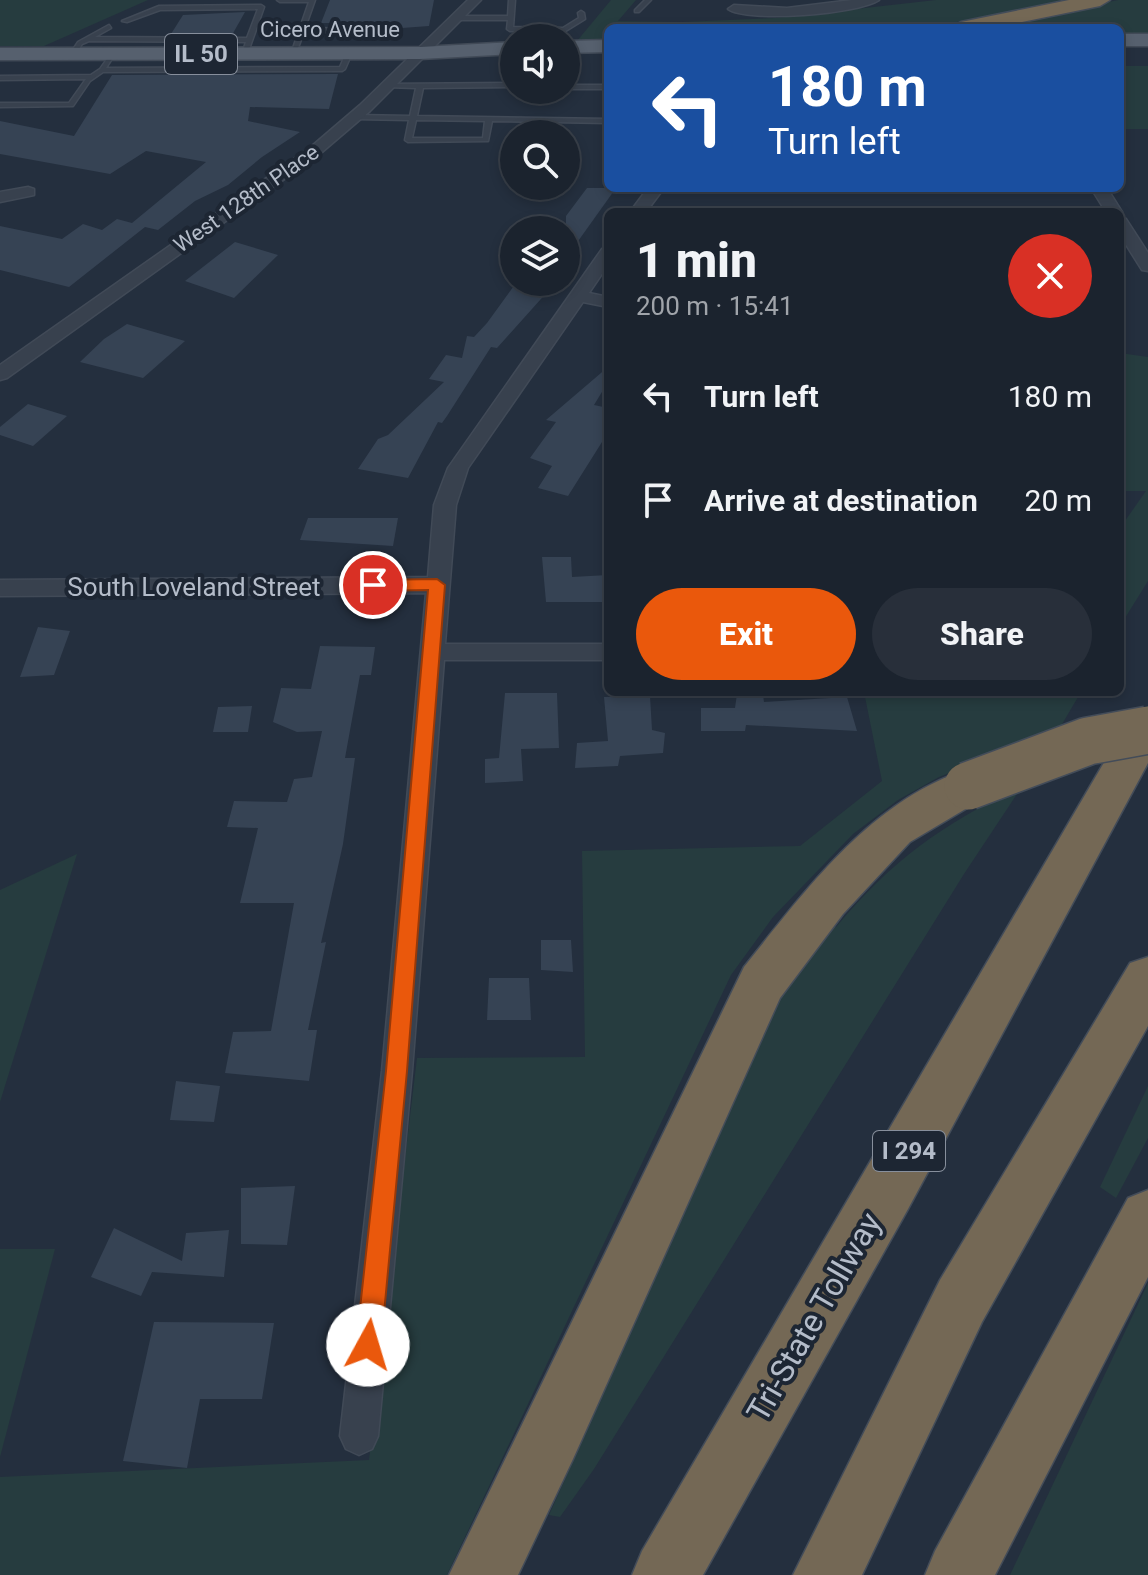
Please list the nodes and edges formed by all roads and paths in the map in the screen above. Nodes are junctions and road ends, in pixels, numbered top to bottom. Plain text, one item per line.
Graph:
1 (280, 0) edge
2 (312, 0) edge
3 (475, 0) edge
4 (512, 0) edge
5 (648, 0) edge
6 (873, 0) edge
7 (1100, 0) edge
8 (325, 1) edge
9 (838, 2) edge
10 (733, 4) edge
11 (637, 11) dead end
12 (581, 13) dead end
13 (510, 18) junction
14 (457, 20) junction
15 (125, 21) dead end
16 (981, 24) edge
17 (109, 27) dead end
18 (301, 30) junction
19 (368, 31) dead end
20 (89, 39) junction
21 (1124, 40) edge
22 (1148, 40) edge
23 (604, 46) edge
24 (182, 47) junction
25 (248, 47) junction
26 (580, 47) edge
27 (500, 48) edge
28 (500, 52) edge
29 (293, 53) junction
30 (349, 53) junction
31 (420, 53) junction
32 (0, 54) edge
33 (73, 54) junction
34 (1124, 58) edge
35 (1148, 58) edge
36 (580, 59) edge
37 (604, 59) edge
38 (107, 62) junction
39 (91, 77) junction
40 (0, 78) edge
41 (500, 85) edge
42 (387, 86) junction
43 (420, 86) junction
44 (580, 87) edge
45 (604, 87) edge
46 (0, 105) edge
47 (355, 117) junction
48 (413, 118) junction
49 (489, 119) junction
50 (604, 121) edge
51 (28, 192) dead end
52 (0, 197) edge
53 (1124, 228) edge
54 (604, 258) edge
55 (1148, 266) edge
56 (580, 291) edge
57 (576, 296) edge
58 (580, 296) edge
59 (604, 301) edge
60 (0, 374) edge
61 (437, 585) junction
62 (0, 588) edge
63 (433, 652) junction
64 (604, 652) edge
65 (1148, 727) edge
66 (1148, 979) edge
67 (1148, 1218) edge
68 (359, 1436) dead end
69 (483, 1575) edge
70 (666, 1575) edge
71 (827, 1575) edge
72 (959, 1575) edge

1 - 2 lane
2 - 8 lane
2 - 18 lane
3 - 14 street, West 128th Place
4 - 13 lane
5 - 11 lane
6 - 9 street
7 - 16 highway
9 - 10 street
12 - 13 lane
13 - 14 lane
14 - 27 main road
14 - 31 street, West 128th Place
15 - 25 lane
17 - 20 lane
18 - 19 lane
18 - 29 lane
20 - 24 lane
20 - 33 lane
21 - 22 main road
23 - 26 main road
24 - 25 main road, Cicero Avenue / IL 50
24 - 38 main road, Cicero Avenue / IL 50
25 - 29 main road, Cicero Avenue / IL 50
28 - 31 main road, Cicero Avenue / IL 50
29 - 30 main road, Cicero Avenue / IL 50
30 - 31 main road, Cicero Avenue / IL 50
30 - 38 lane
31 - 42 street, West 128th Place
32 - 33 main road, Cicero Avenue / IL 50
33 - 38 main road, Cicero Avenue / IL 50
34 - 35 main road
36 - 37 main road
38 - 39 lane
39 - 40 lane
39 - 46 lane
41 - 43 lane
42 - 43 lane
42 - 47 street, West 128th Place
43 - 48 lane
44 - 45 lane
47 - 48 lane
47 - 60 street, West 128th Place
48 - 49 lane
48 - 49 lane
49 - 50 lane
51 - 52 street
53 - 55 street
54 - 56 street
57 - 61 street
58 - 59 street
61 - 62 street, South Loveland Street
61 - 63 street
63 - 64 street
63 - 68 street
65 - 69 highway, bridge
65 - 70 highway, Tri-State Tollway / I 294
66 - 71 highway
67 - 72 highway

